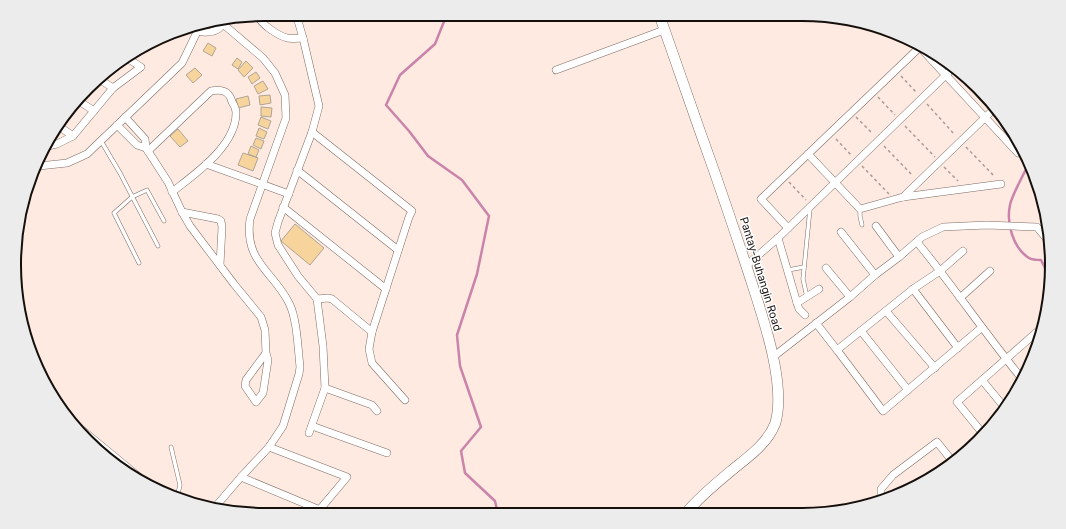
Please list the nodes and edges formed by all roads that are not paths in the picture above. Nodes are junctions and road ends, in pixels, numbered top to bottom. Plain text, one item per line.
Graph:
1 (261, 21) edge
2 (298, 21) edge
3 (661, 21) edge
4 (226, 24) edge
5 (219, 26) edge
6 (664, 30) junction
7 (197, 32) joint
8 (303, 38) junction
9 (914, 49) edge
10 (929, 58) edge
11 (131, 61) edge
12 (556, 70) dead end
13 (951, 71) edge
14 (946, 76) junction
15 (103, 82) edge
16 (113, 88) junction
17 (82, 103) edge
18 (94, 111) junction
19 (991, 112) edge
20 (125, 117) junction
21 (985, 118) junction
22 (117, 125) junction
23 (62, 129) edge
24 (312, 132) junction
25 (73, 136) junction
26 (101, 141) junction
27 (53, 145) edge
28 (147, 149) junction
29 (1017, 152) edge
30 (808, 154) junction
31 (206, 164) junction
32 (42, 166) edge
33 (297, 170) junction
34 (834, 182) junction
35 (262, 184) junction
36 (1001, 184) road end
37 (172, 192) junction
38 (289, 194) junction
39 (132, 197) junction
40 (903, 197) junction
41 (810, 206) junction
42 (283, 207) junction
43 (860, 209) junction
44 (182, 212) junction
45 (164, 221) dead end
46 (862, 225) dead end
47 (876, 226) dead end
48 (788, 228) junction
49 (841, 232) dead end
50 (1043, 233) edge
51 (778, 238) junction
52 (917, 242) junction
53 (158, 246) dead end
54 (398, 250) junction
55 (963, 252) dead end
56 (899, 257) junction
57 (139, 263) dead end
58 (220, 265) junction
59 (746, 266) junction
60 (804, 267) junction
61 (826, 268) dead end
62 (788, 270) junction
63 (940, 271) junction
64 (990, 271) dead end
65 (875, 275) junction
66 (386, 289) junction
67 (819, 289) dead end
68 (913, 289) junction
69 (807, 296) junction
70 (850, 297) junction
71 (960, 298) junction
72 (316, 299) junction
73 (797, 303) junction
74 (886, 311) junction
75 (805, 315) dead end
76 (816, 323) junction
77 (981, 328) junction
78 (861, 331) junction
79 (372, 332) junction
80 (1035, 333) edge
81 (958, 348) junction
82 (837, 350) junction
83 (266, 353) junction
84 (773, 357) junction
85 (1006, 359) junction
86 (935, 368) junction
87 (1019, 375) edge
88 (982, 380) junction
89 (325, 388) junction
90 (908, 390) junction
91 (405, 400) dead end
92 (1001, 404) edge
93 (377, 411) dead end
94 (980, 430) edge
95 (103, 447) edge
96 (171, 447) dead end
97 (269, 448) junction
98 (387, 453) dead end
99 (950, 458) edge
100 (117, 459) edge
101 (241, 477) junction
102 (178, 492) edge
103 (881, 495) edge
104 (218, 503) edge
105 (309, 508) edge
106 (321, 508) edge
107 (690, 508) edge

1 - 8 street
2 - 8 street
3 - 6 street, Pantay-Buhangin Road
4 - 35 street
5 - 7 street
6 - 12 street
6 - 59 street, Pantay-Buhangin Road
7 - 20 street
8 - 24 street
9 - 30 street
10 - 14 street
11 - 16 street
13 - 14 street
14 - 21 street
14 - 34 street
15 - 16 street
16 - 18 street
17 - 18 street
18 - 25 street
19 - 21 street
20 - 22 street
20 - 28 street
21 - 29 street
21 - 40 street
22 - 26 street
22 - 28 street
23 - 25 street
24 - 33 street
24 - 54 street
25 - 27 street
26 - 32 street
26 - 39 lane
28 - 31 street
28 - 37 street
30 - 34 street
30 - 48 street
31 - 35 street
31 - 37 street
33 - 38 street
33 - 54 street
34 - 41 street
34 - 43 street
35 - 38 street
35 - 97 street
36 - 40 street
37 - 44 street
38 - 42 street
39 - 45 lane
39 - 53 lane
39 - 57 lane
40 - 43 street
41 - 48 street
41 - 60 lane
42 - 66 street
42 - 72 street
43 - 46 lane
44 - 58 street
44 - 58 street
47 - 56 street
48 - 51 street
49 - 65 street
50 - 52 street
51 - 59 street
51 - 62 street
52 - 56 street
52 - 63 street
54 - 66 street
55 - 63 street
56 - 65 street
58 - 83 street
59 - 84 street, Pantay-Buhangin Road
60 - 62 lane
60 - 69 lane
61 - 70 street
62 - 73 street
63 - 68 street
63 - 71 street
64 - 71 street
65 - 70 street
66 - 79 street
67 - 69 street
68 - 74 street
68 - 81 street
69 - 73 street
70 - 76 street
71 - 77 street
72 - 79 street
72 - 89 street
73 - 75 street
74 - 78 street
74 - 86 street
76 - 82 street
76 - 84 street
77 - 81 street
77 - 85 street
78 - 82 street
78 - 90 street
79 - 91 street
80 - 85 street
81 - 86 street
82 - 90 street
83 - 83 street
84 - 107 street, Pantay-Buhangin Road
85 - 87 street
85 - 88 street
86 - 90 street
88 - 92 street
88 - 94 street
89 - 93 street
89 - 98 street
95 - 100 street
96 - 102 lane
97 - 101 street
97 - 106 street
99 - 103 street
101 - 104 street
101 - 105 street

